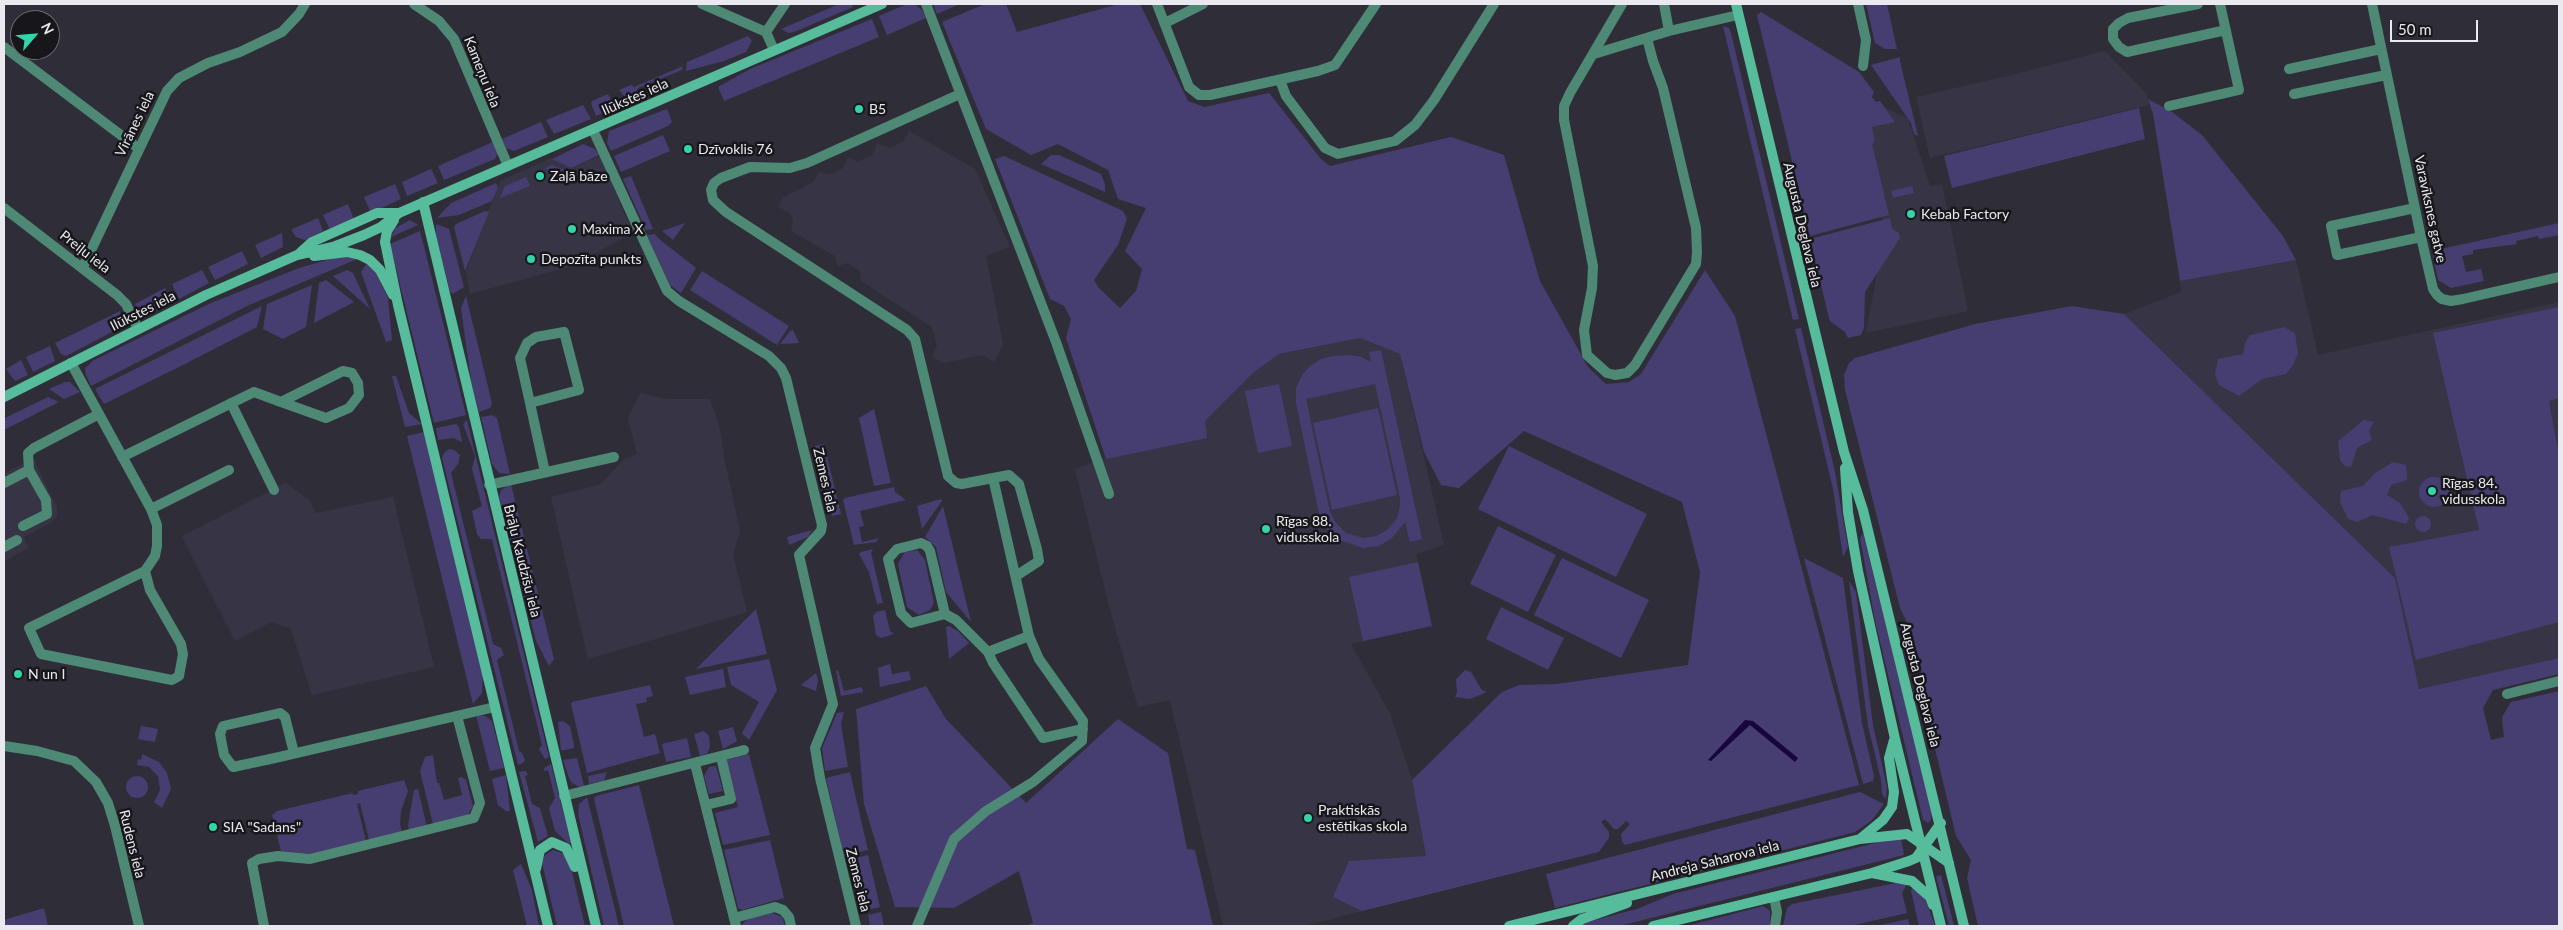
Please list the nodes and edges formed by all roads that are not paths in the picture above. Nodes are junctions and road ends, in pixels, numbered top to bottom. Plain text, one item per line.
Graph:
1 (305, 4) edge
2 (414, 4) edge
3 (702, 4) edge
4 (785, 4) edge
5 (882, 4) edge
6 (926, 4) edge
7 (1157, 4) edge
8 (1203, 4) edge
9 (1376, 4) edge
10 (1494, 4) edge
11 (1622, 4) edge
12 (1664, 4) edge
13 (1736, 4) edge
14 (1858, 4) edge
15 (2198, 4) edge
16 (2220, 4) edge
17 (2372, 4) edge
18 (1738, 15) junction
19 (1165, 23) junction
20 (2226, 30) junction
21 (1669, 31) junction
22 (766, 32) junction
23 (1648, 38) junction
24 (4, 47) edge
25 (2381, 49) junction
26 (774, 50) junction
27 (1594, 54) junction
28 (1863, 66) dead end
29 (2289, 69) dead end
30 (2386, 75) junction
31 (1280, 80) junction
32 (960, 94) junction
33 (2294, 94) dead end
34 (2169, 106) dead end
35 (593, 130) junction
36 (138, 148) junction
37 (508, 166) junction
38 (422, 202) junction
39 (4, 208) edge
40 (2415, 208) junction
41 (399, 213) junction
42 (2421, 237) junction
43 (297, 255) junction
44 (83, 267) junction
45 (2559, 277) edge
46 (398, 305) junction
47 (138, 329) junction
48 (71, 363) junction
49 (4, 397) edge
50 (281, 402) junction
51 (231, 403) junction
52 (530, 404) junction
53 (99, 414) junction
54 (1844, 452) junction
55 (122, 457) junction
56 (614, 457) dead end
57 (29, 470) junction
58 (229, 470) dead end
59 (545, 472) junction
60 (993, 478) junction
61 (4, 483) edge
62 (489, 485) junction
63 (274, 490) dead end
64 (1108, 494) dead end
65 (151, 510) junction
66 (23, 526) dead end
67 (17, 540) dead end
68 (4, 547) edge
69 (145, 571) junction
70 (1016, 576) junction
71 (945, 614) junction
72 (1029, 636) junction
73 (988, 652) junction
74 (2559, 681) edge
75 (2507, 694) dead end
76 (495, 706) junction
77 (457, 716) junction
78 (1083, 729) junction
79 (1895, 739) junction
80 (4, 746) edge
81 (744, 750) dead end
82 (294, 753) junction
83 (720, 758) junction
84 (696, 764) junction
85 (564, 796) junction
86 (706, 805) junction
87 (1940, 823) junction
88 (1860, 839) junction
89 (1923, 847) junction
90 (1949, 863) junction
91 (1872, 873) junction
92 (536, 874) junction
93 (1660, 889) junction
94 (1774, 897) junction
95 (1940, 921) edge
96 (735, 922) edge
97 (139, 926) edge
98 (264, 926) edge
99 (548, 926) edge
100 (590, 926) edge
101 (596, 926) edge
102 (791, 926) edge
103 (856, 926) edge
104 (917, 926) edge
105 (1509, 926) edge
106 (1573, 926) edge
107 (1653, 926) edge
108 (1776, 926) edge
109 (1964, 926) edge

1 - 36 street, Virānes iela
2 - 37 street, Kameņu iela
3 - 22 street
4 - 22 street
5 - 26 street, Ilūkstes iela
6 - 32 street
7 - 19 street
8 - 19 street
9 - 31 street
10 - 31 street
11 - 27 street
12 - 21 street
13 - 18 street, Augusta Deglava iela
14 - 28 street
15 - 20 street
16 - 20 street
17 - 25 street, Varavīksnes gatve
18 - 21 street
18 - 54 street, Augusta Deglava iela
19 - 31 street
20 - 34 street
21 - 23 street
22 - 26 street
23 - 27 street
23 - 27 street
24 - 36 street
25 - 29 street
25 - 30 street, Varavīksnes gatve
26 - 35 street, Ilūkstes iela
30 - 33 street
30 - 40 street, Varavīksnes gatve
32 - 60 street
32 - 64 street
35 - 37 street, Ilūkstes iela
35 - 103 street, Zemes iela
36 - 44 street, Virānes iela
37 - 38 street, Ilūkstes iela
38 - 41 street, Ilūkstes iela
38 - 62 street, Brāļu Kaudzīšu iela
39 - 44 street, Preiļu iela
40 - 42 street, Varavīksnes gatve
40 - 42 street
41 - 43 street, Ilūkstes iela
41 - 46 street
42 - 45 street, Varavīksnes gatve
43 - 46 street
43 - 47 street, Ilūkstes iela
44 - 47 street, Preiļu iela
46 - 76 street
47 - 48 street, Ilūkstes iela
48 - 49 street, Ilūkstes iela
48 - 53 street
50 - 50 street
50 - 51 street
51 - 55 street
51 - 63 street
52 - 52 street
52 - 59 street
53 - 55 street
53 - 57 street
54 - 79 street, Augusta Deglava iela
54 - 87 street, Augusta Deglava iela
55 - 65 street
56 - 59 street
57 - 61 street
57 - 66 street
58 - 65 street
59 - 62 street
60 - 70 street
60 - 70 street
62 - 85 street, Brāļu Kaudzīšu iela
65 - 69 street
67 - 68 street
69 - 69 street
70 - 72 street
71 - 71 street
71 - 73 street
72 - 73 street
72 - 78 street
73 - 78 street
74 - 75 street
76 - 77 street
76 - 92 street
77 - 82 street
77 - 98 street
78 - 104 street
79 - 88 street
79 - 89 street, Augusta Deglava iela
80 - 97 street, Rudens iela
81 - 83 street
82 - 82 street
83 - 84 street
83 - 86 street
84 - 85 street
84 - 86 street
85 - 101 street, Brāļu Kaudzīšu iela
86 - 96 street
87 - 89 street
87 - 90 street, Augusta Deglava iela
88 - 89 street, Andreja Saharova iela
88 - 93 street, Andreja Saharova iela
89 - 90 street, Andreja Saharova iela
89 - 91 street
89 - 95 street, Augusta Deglava iela
90 - 109 street, Augusta Deglava iela
91 - 94 street
91 - 95 street
92 - 99 street
92 - 100 street
93 - 105 street, Andreja Saharova iela
93 - 106 street
94 - 107 street
94 - 108 street
96 - 102 street

